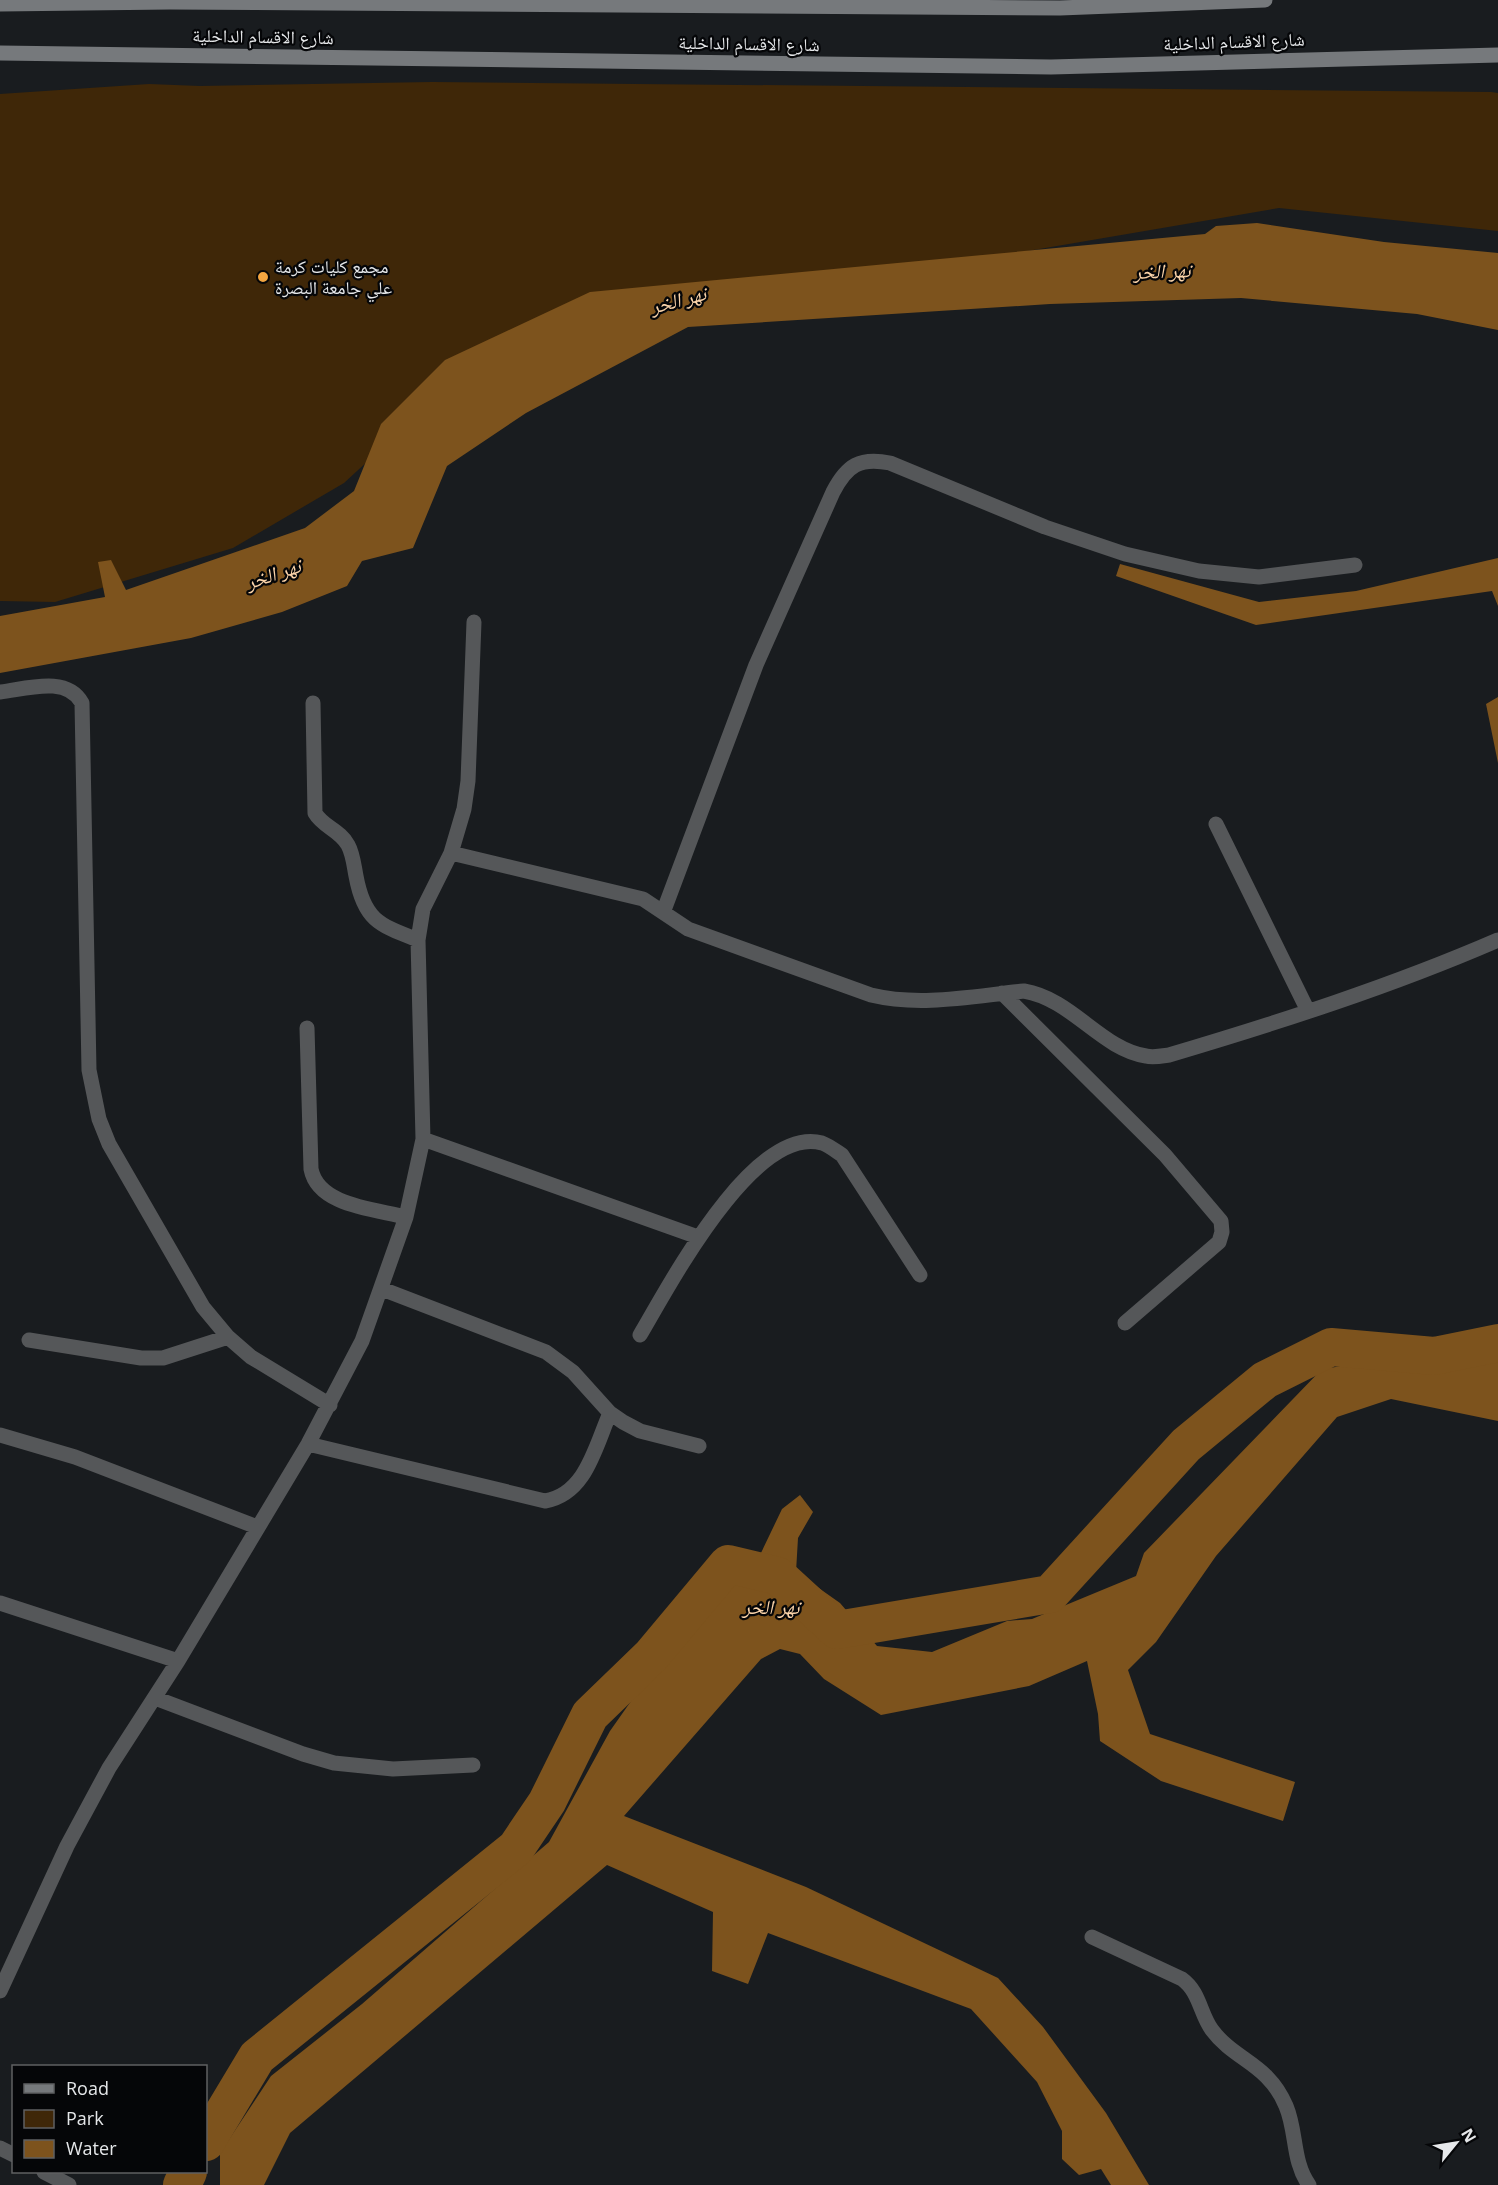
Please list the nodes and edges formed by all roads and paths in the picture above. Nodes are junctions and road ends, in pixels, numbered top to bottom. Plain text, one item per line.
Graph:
1 (1265, 0) edge
2 (169, 1) edge
3 (140, 2) edge
4 (0, 4) edge
5 (0, 53) edge
6 (1498, 55) edge
7 (1356, 565) dead end
8 (474, 622) dead end
9 (0, 692) edge
10 (313, 704) dead end
11 (1216, 824) dead end
12 (451, 853) junction
13 (664, 910) junction
14 (418, 940) junction
15 (1498, 940) edge
16 (1002, 993) junction
17 (1308, 1011) junction
18 (307, 1028) dead end
19 (423, 1139) junction
20 (406, 1217) junction
21 (698, 1237) junction
22 (920, 1275) dead end
23 (382, 1289) junction
24 (1125, 1323) dead end
25 (640, 1335) dead end
26 (228, 1337) junction
27 (29, 1340) dead end
28 (330, 1405) junction
29 (610, 1413) junction
30 (0, 1435) edge
31 (308, 1444) junction
32 (699, 1446) dead end
33 (257, 1527) junction
34 (0, 1603) edge
35 (178, 1661) junction
36 (155, 1698) junction
37 (473, 1765) dead end
38 (1092, 1937) dead end
39 (0, 1991) edge
40 (46, 2173) edge
41 (69, 2185) edge
42 (1309, 2185) edge

1 - 2 street, شارع الاقسام الداخلية
2 - 3 street, شارع الاقسام الداخلية
3 - 4 street, شارع الاقسام الداخلية
5 - 6 street, شارع الاقسام الداخلية
7 - 13 street
8 - 12 street
9 - 26 street
10 - 14 street
11 - 17 street
12 - 13 street
12 - 14 street
13 - 16 street
14 - 19 street
15 - 17 street
16 - 17 street
16 - 24 street
18 - 20 street
19 - 20 street
19 - 21 street
20 - 23 street
21 - 22 street
21 - 25 street
23 - 28 street
23 - 29 street
26 - 27 street
26 - 28 street
28 - 31 street
29 - 31 street
29 - 32 street
30 - 33 street
31 - 33 street
33 - 35 street
34 - 35 street
35 - 36 street
36 - 37 street
36 - 39 street
38 - 42 street
40 - 41 street

